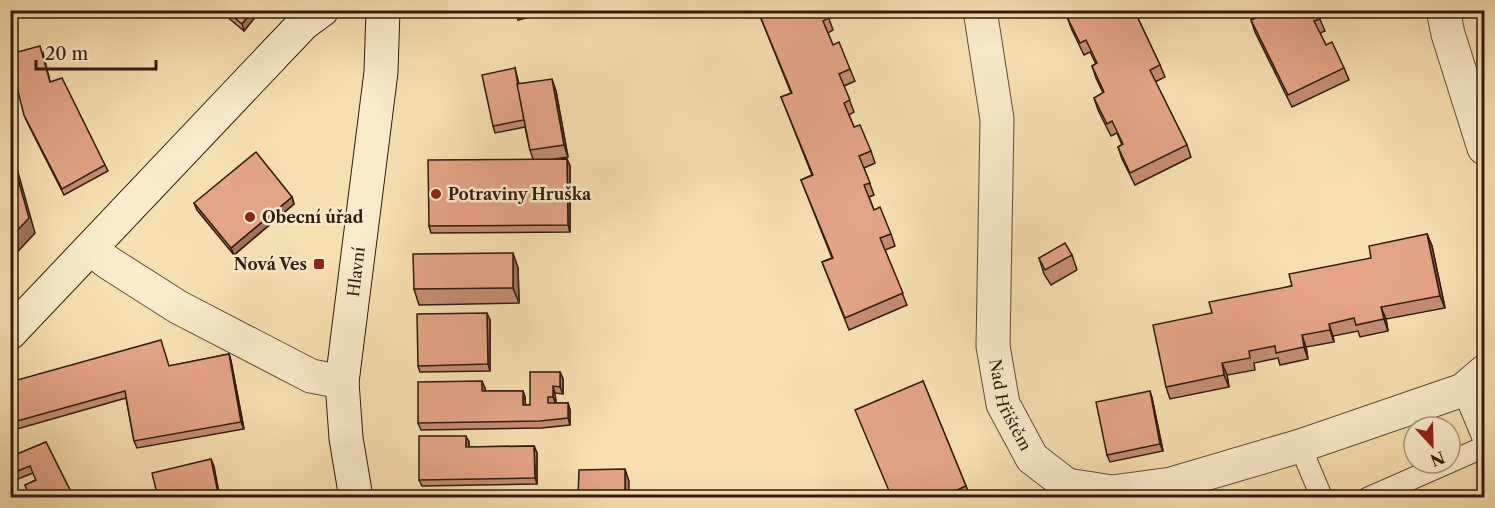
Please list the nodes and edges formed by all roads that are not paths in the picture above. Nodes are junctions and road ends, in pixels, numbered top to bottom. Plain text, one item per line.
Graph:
1 (322, 10) edge
2 (383, 10) edge
3 (980, 10) edge
4 (1443, 10) edge
5 (1485, 148) edge
6 (90, 249) junction
7 (10, 333) edge
8 (1474, 381) edge
9 (342, 382) junction
10 (1485, 440) edge
11 (1300, 446) junction
12 (1485, 447) edge
13 (356, 498) edge
14 (1322, 498) edge
15 (1368, 498) edge

1 - 6 street
2 - 9 street, Hlavní
3 - 11 street, Nad Hřištěm
4 - 5 street
6 - 7 street
6 - 9 street
8 - 10 lane
8 - 11 street, Nad Hřištěm
9 - 13 street, Hlavní
11 - 14 lane
12 - 15 lane

